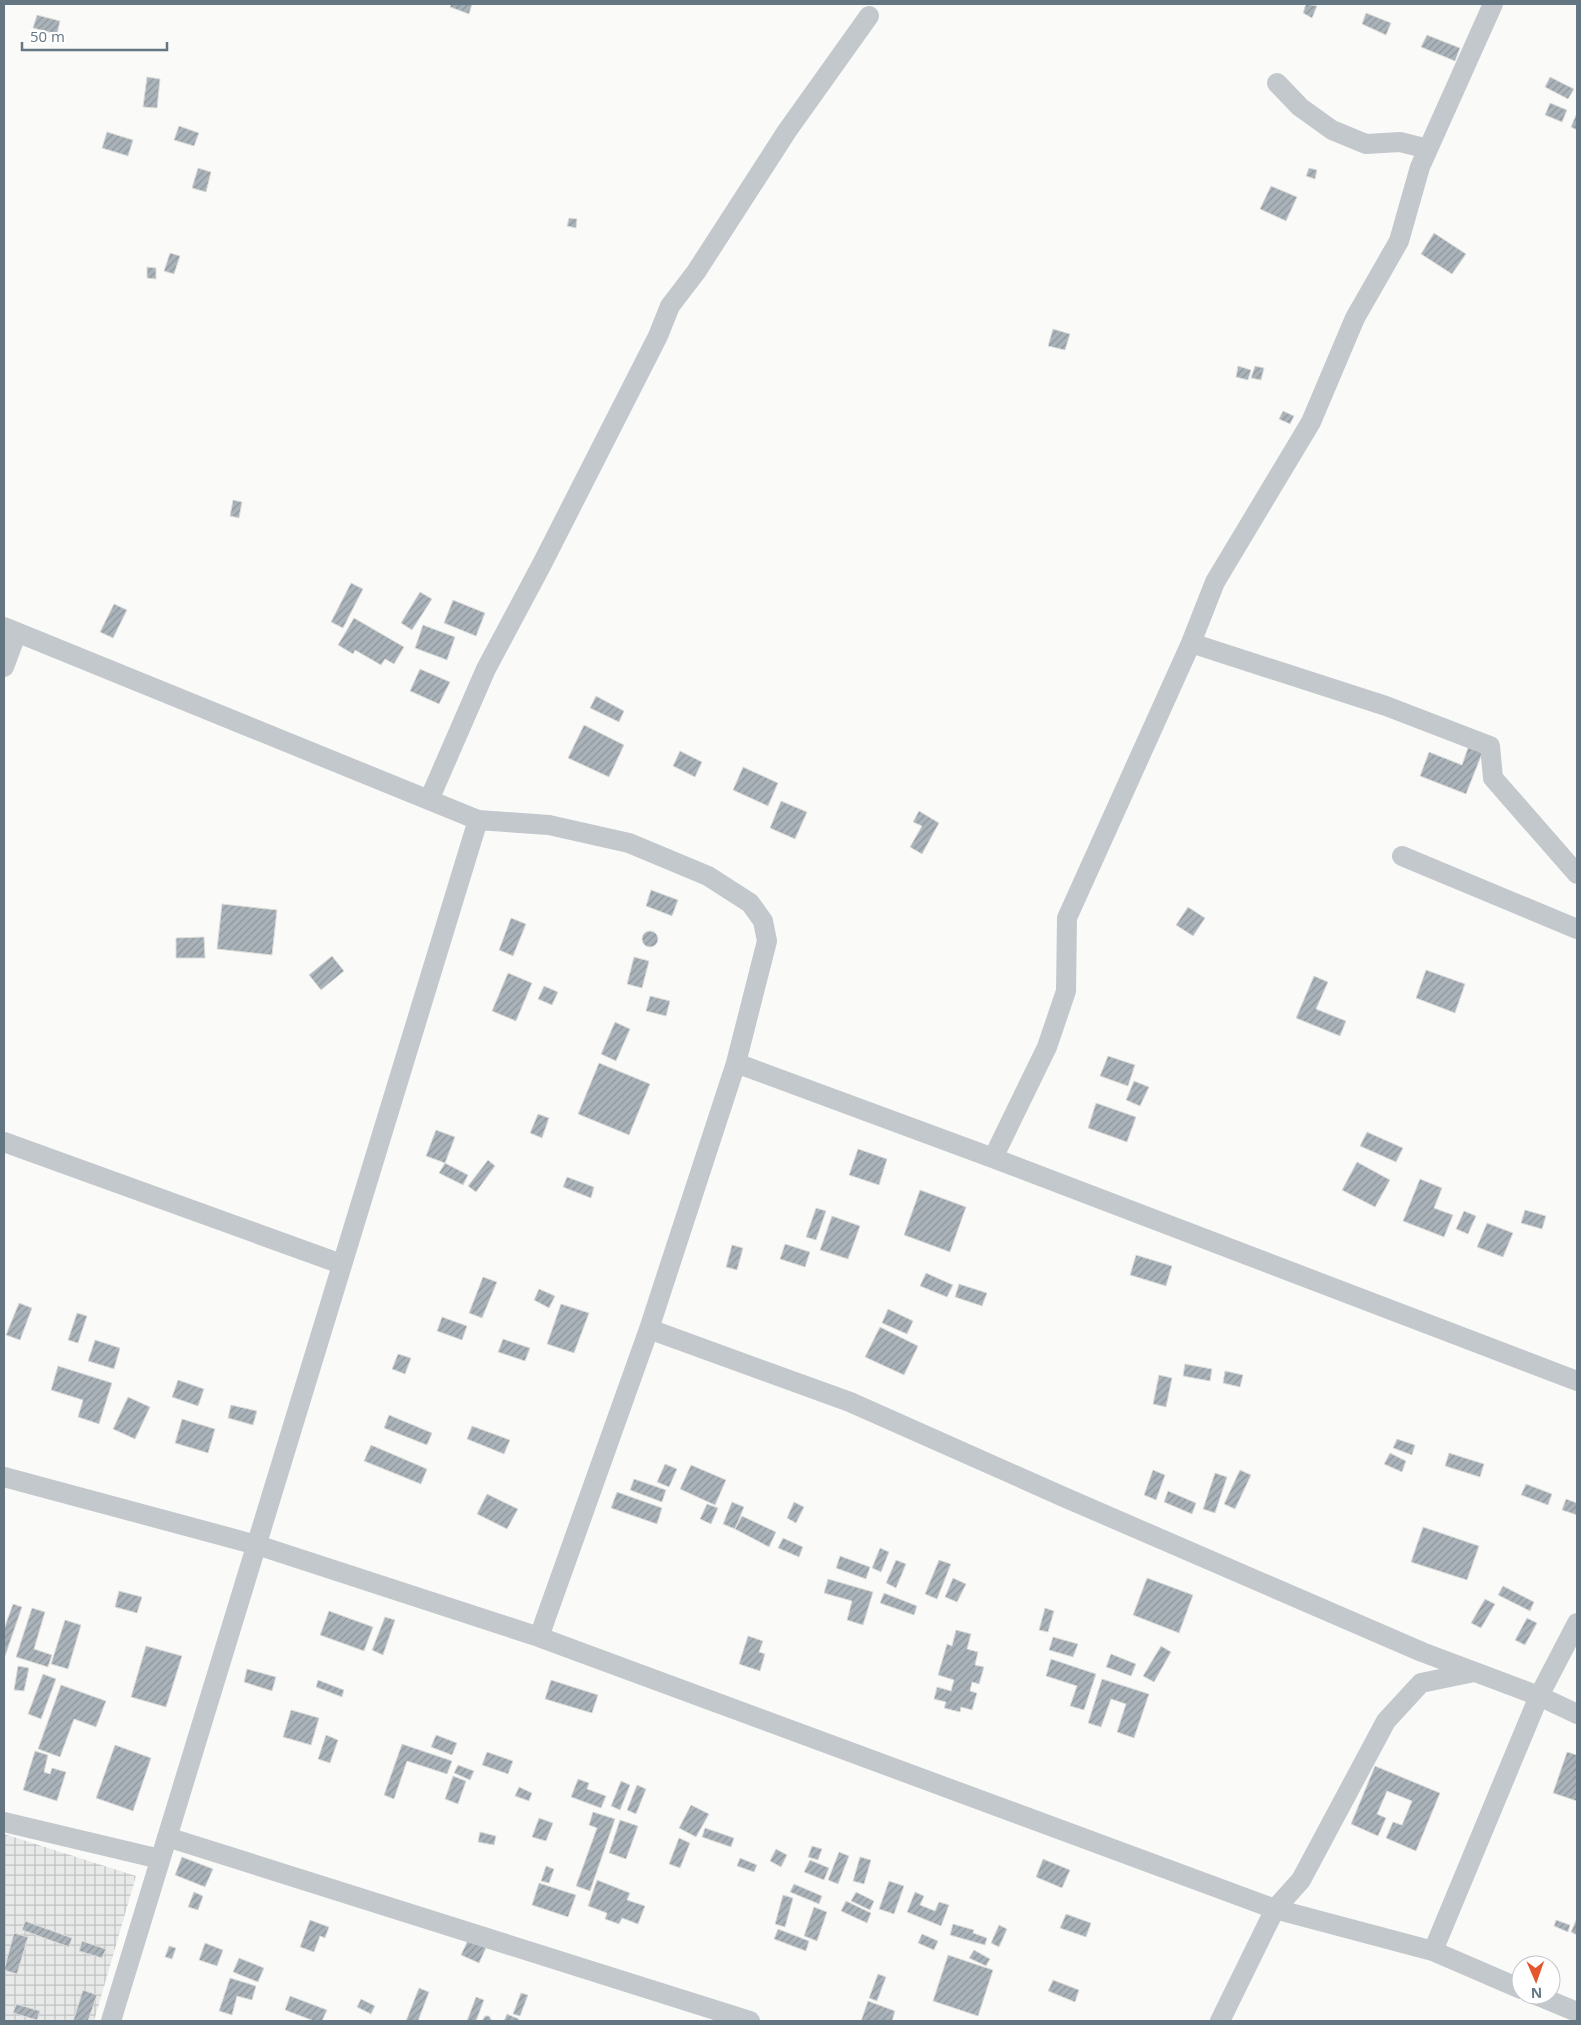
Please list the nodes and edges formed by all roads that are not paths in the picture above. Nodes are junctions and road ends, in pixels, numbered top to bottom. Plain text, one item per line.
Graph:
1 (1494, 4) edge
2 (869, 16) dead end
3 (1277, 83) dead end
4 (1428, 149) junction
5 (10, 629) edge
6 (1191, 643) junction
7 (4, 667) edge
8 (429, 800) junction
9 (478, 820) junction
10 (1402, 856) dead end
11 (1577, 874) edge
12 (1577, 929) edge
13 (736, 1063) junction
14 (4, 1142) edge
15 (993, 1158) junction
16 (341, 1264) junction
17 (649, 1329) junction
18 (1577, 1380) edge
19 (4, 1477) edge
20 (257, 1545) junction
21 (1577, 1624) edge
22 (539, 1637) junction
23 (1475, 1672) junction
24 (1539, 1696) junction
25 (1577, 1714) edge
26 (4, 1822) edge
27 (167, 1837) junction
28 (160, 1860) junction
29 (1275, 1909) junction
30 (1433, 1952) junction
31 (1511, 1985) edge
32 (1560, 2005) edge
33 (1577, 2012) edge
34 (111, 2021) edge
35 (750, 2021) edge
36 (1220, 2021) edge

1 - 4 street
2 - 8 street
3 - 4 street
4 - 6 street
5 - 7 street
5 - 8 street
6 - 11 street
6 - 15 street
8 - 9 street
9 - 13 street
9 - 16 street
10 - 12 street
13 - 15 street
13 - 17 street
14 - 16 street
15 - 18 street
16 - 20 street
17 - 22 street
17 - 23 street
19 - 20 street
20 - 22 street
20 - 27 street
21 - 24 street
22 - 29 street
23 - 24 street
23 - 29 street
24 - 25 street
24 - 30 street
26 - 28 street
27 - 28 street
27 - 35 street
28 - 34 street
29 - 30 street
29 - 36 street
30 - 31 street
32 - 33 street

